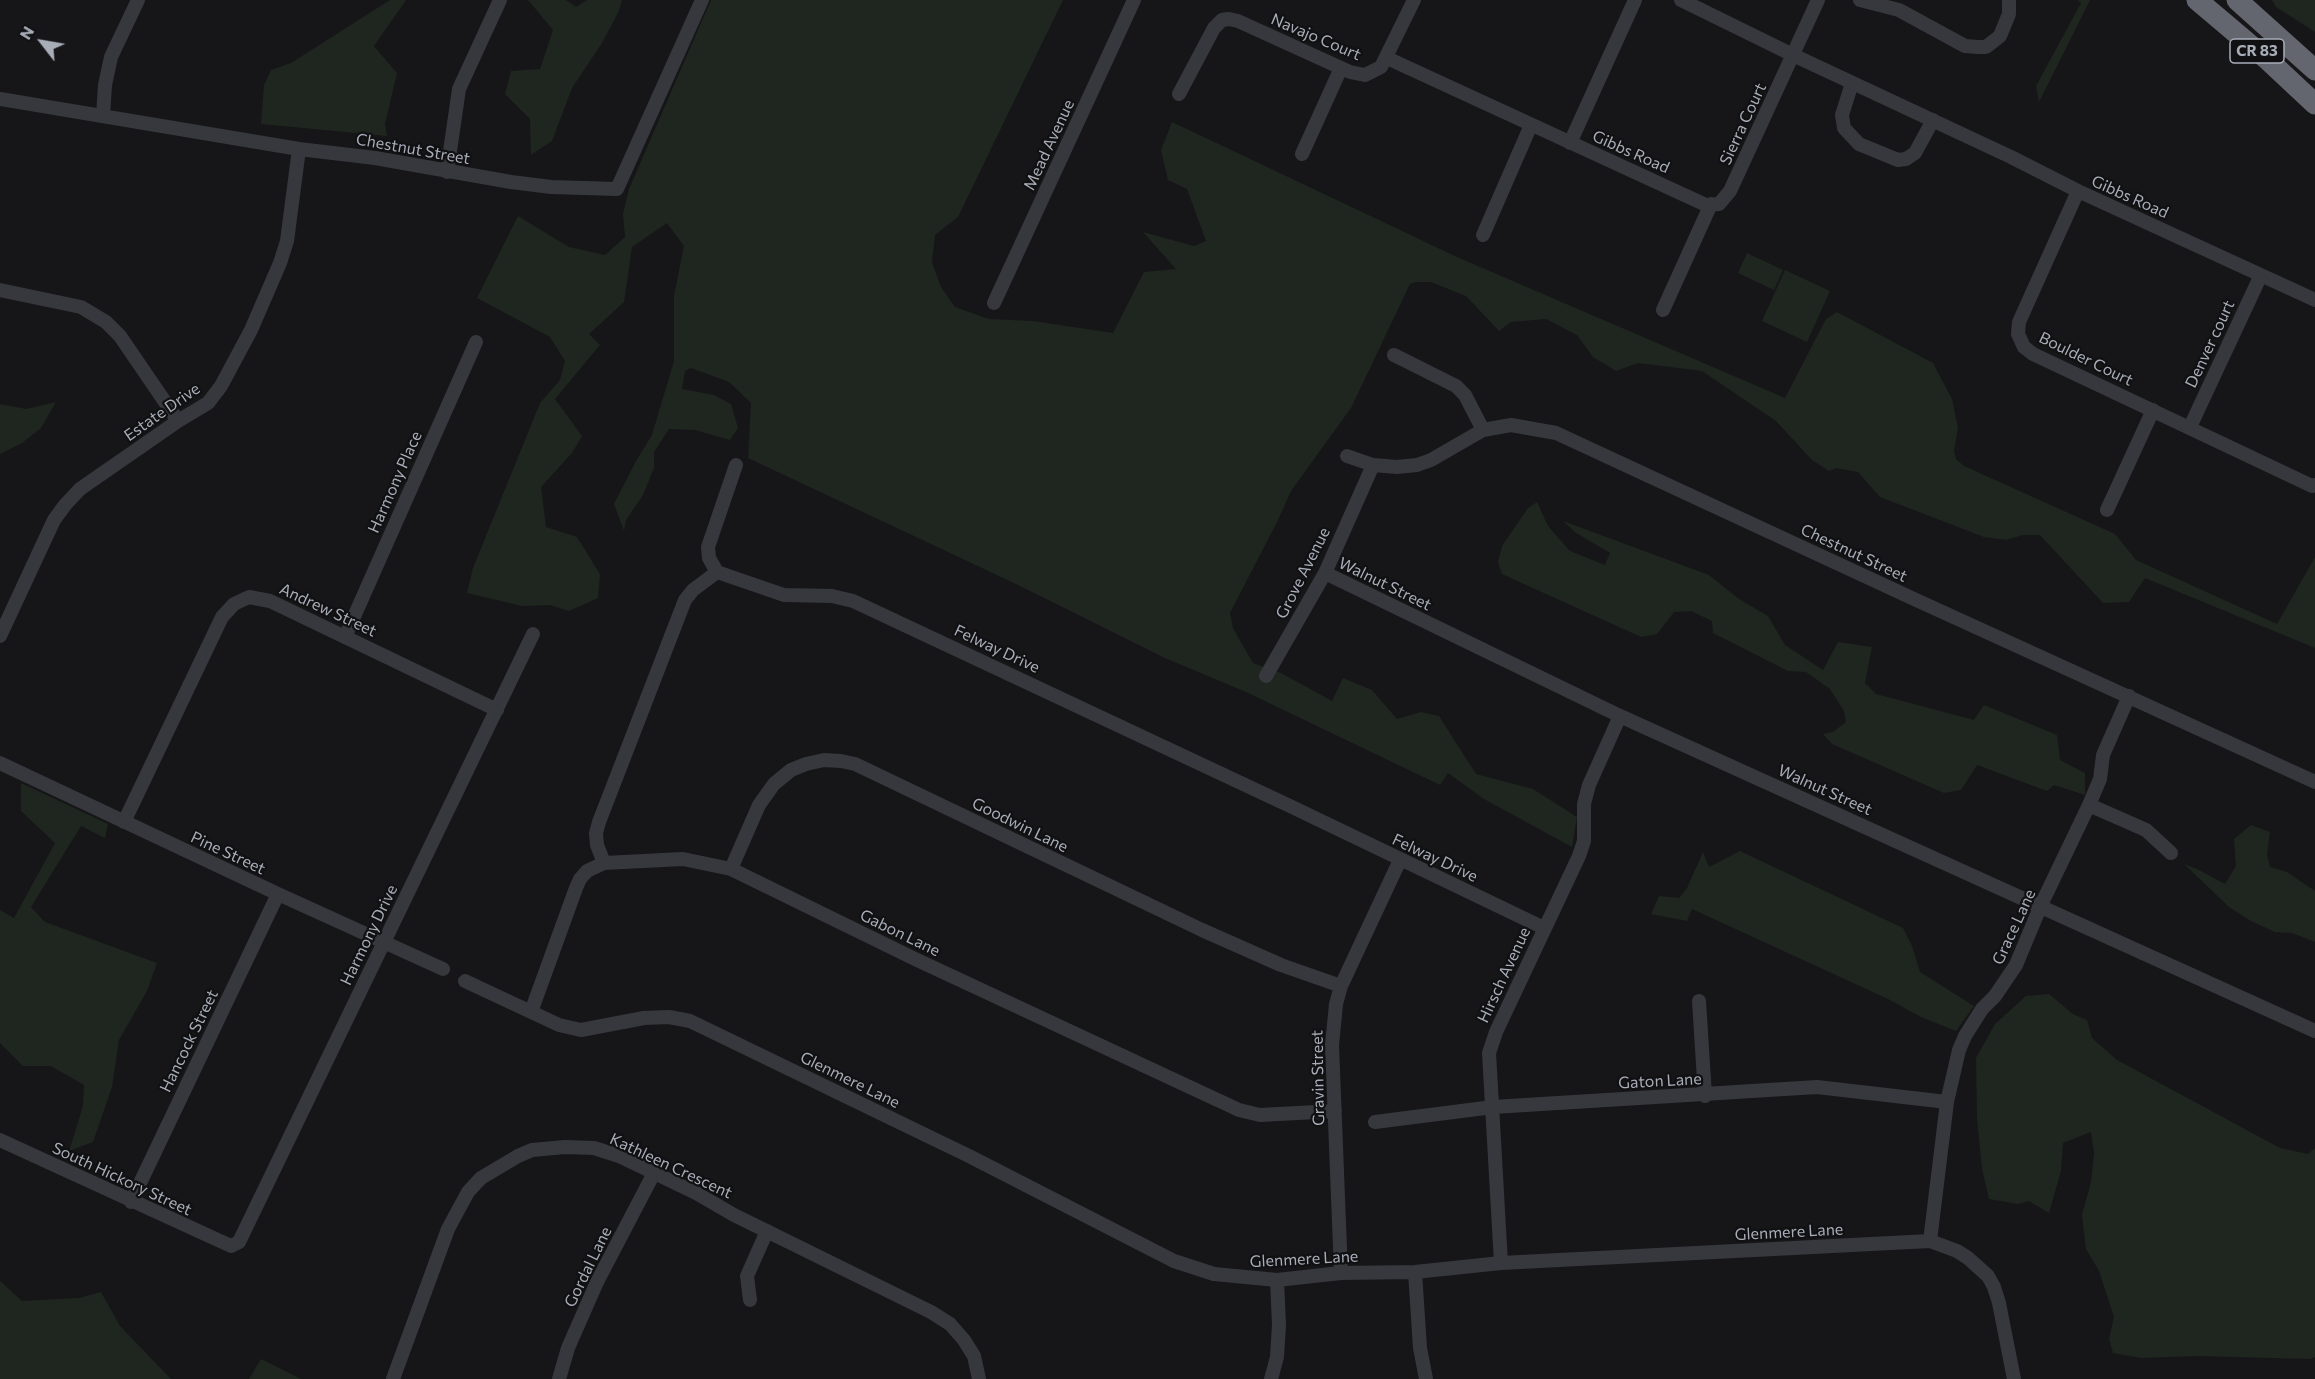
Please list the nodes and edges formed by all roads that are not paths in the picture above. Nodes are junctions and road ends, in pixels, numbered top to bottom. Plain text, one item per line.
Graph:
1 (138, 0) edge
2 (500, 0) edge
3 (702, 0) edge
4 (1134, 0) edge
5 (1414, 0) edge
6 (1635, 0) edge
7 (1681, 0) edge
8 (1818, 0) edge
9 (1860, 0) edge
10 (2009, 0) edge
11 (2197, 0) edge
12 (2237, 0) edge
13 (1793, 56) junction
14 (1387, 58) junction
15 (1341, 68) junction
16 (2315, 69) edge
17 (1852, 83) junction
18 (1179, 94) dead end
19 (0, 99) edge
20 (2315, 104) edge
21 (103, 116) junction
22 (1933, 120) junction
23 (1531, 125) junction
24 (1570, 142) junction
25 (299, 149) junction
26 (1302, 154) dead end
27 (447, 172) junction
28 (2078, 191) junction
29 (1715, 204) junction
30 (1483, 235) dead end
31 (2261, 275) junction
32 (0, 290) edge
33 (2315, 300) edge
34 (994, 303) dead end
35 (1664, 310) dead end
36 (476, 342) dead end
37 (1394, 355) dead end
38 (2153, 410) junction
39 (178, 421) junction
40 (2190, 427) junction
41 (1483, 430) junction
42 (1347, 456) dead end
43 (736, 465) dead end
44 (1373, 465) junction
45 (2315, 485) edge
46 (2107, 510) dead end
47 (717, 572) junction
48 (1324, 573) junction
49 (533, 634) dead end
50 (0, 636) edge
51 (345, 636) junction
52 (1266, 676) dead end
53 (2129, 696) junction
54 (497, 710) junction
55 (1620, 716) junction
56 (0, 763) edge
57 (2315, 782) edge
58 (2089, 805) junction
59 (124, 822) junction
60 (2171, 853) dead end
61 (1400, 860) junction
62 (604, 863) junction
63 (731, 869) junction
64 (278, 894) junction
65 (2041, 905) junction
66 (1545, 928) junction
67 (384, 943) junction
68 (444, 969) dead end
69 (465, 981) dead end
70 (1341, 986) junction
71 (1699, 1001) dead end
72 (531, 1012) junction
73 (2315, 1030) edge
74 (1705, 1095) junction
75 (1947, 1102) junction
76 (1493, 1107) junction
77 (1335, 1111) junction
78 (1375, 1122) dead end
79 (0, 1140) edge
80 (654, 1173) junction
81 (131, 1202) junction
82 (767, 1231) junction
83 (1930, 1241) junction
84 (231, 1246) joint
85 (1501, 1263) junction
86 (1415, 1272) junction
87 (1341, 1273) junction
88 (1277, 1280) junction
89 (750, 1300) dead end
90 (393, 1379) edge
91 (559, 1379) edge
92 (979, 1379) edge
93 (1271, 1379) edge
94 (1426, 1379) edge
95 (2014, 1379) edge

1 - 21 street
2 - 27 street
3 - 27 street, Chestnut Street
4 - 34 street, Mead Avenue
5 - 14 street
6 - 24 street
7 - 13 street, Gibbs Road
8 - 13 street, Sierra Court
9 - 10 street
11 - 20 highway, CR 83
12 - 16 highway, CR 83
13 - 17 street, Gibbs Road
13 - 29 street, Sierra Court
14 - 15 street, Navajo Court
14 - 23 street, Gibbs Road
15 - 18 street, Navajo Court
15 - 26 street
17 - 22 street, Gibbs Road
17 - 22 street
19 - 21 street, Chestnut Street
21 - 25 street, Chestnut Street
22 - 28 street, Gibbs Road
23 - 24 street, Gibbs Road
23 - 30 street
24 - 29 street, Gibbs Road
25 - 27 street, Chestnut Street
25 - 39 street, Estate Drive
28 - 31 street, Gibbs Road
28 - 38 street, Boulder Court
29 - 35 street, Sierra Court
31 - 33 street, Gibbs Road
31 - 40 street, Denver court
32 - 39 street
36 - 51 street, Harmony Place
37 - 41 street
38 - 40 street, Boulder Court
38 - 46 street
39 - 50 street, Estate Drive
40 - 45 street, Boulder Court
41 - 44 street, Chestnut Street
41 - 53 street, Chestnut Street
42 - 44 street, Chestnut Street
43 - 47 street
44 - 48 street, Grove Avenue
47 - 61 street, Felway Drive
47 - 62 street
48 - 52 street, Grove Avenue
48 - 55 street, Walnut Street
49 - 54 street, Harmony Drive
51 - 54 street, Andrew Street
51 - 59 street, Andrew Street
53 - 57 street, Chestnut Street
53 - 58 street, Grace Lane
54 - 67 street, Harmony Drive
55 - 65 street, Walnut Street
55 - 66 street, Hirsch Avenue
56 - 59 street, Pine Street
58 - 60 street
58 - 65 street, Grace Lane
59 - 64 street, Pine Street
61 - 66 street, Felway Drive
61 - 70 street, Gravin Street
62 - 63 street, Gabon Lane
62 - 72 street
63 - 70 street, Goodwin Lane
63 - 77 street, Gabon Lane
64 - 67 street, Pine Street
64 - 81 street, Hancock Street
65 - 73 street, Walnut Street
65 - 75 street, Grace Lane
66 - 76 street, Hirsch Avenue
67 - 68 street, Pine Street
67 - 84 street, Harmony Drive
69 - 72 street, Glenmere Lane
70 - 77 street, Gravin Street
71 - 74 street
72 - 88 street, Glenmere Lane
74 - 75 street, Gaton Lane
74 - 76 street, Gaton Lane
75 - 83 street, Grace Lane
76 - 78 street, Gaton Lane
76 - 85 street, Hirsch Avenue
77 - 87 street, Gravin Street
79 - 81 street, South Hickory Street
80 - 82 street, Kathleen Crescent
80 - 90 street, Kathleen Crescent
80 - 91 street, Gordal Lane
81 - 84 street, South Hickory Street
82 - 89 street
82 - 92 street, Kathleen Crescent
83 - 85 street, Glenmere Lane
83 - 95 street, Glenmere Lane
85 - 86 street, Glenmere Lane
86 - 87 street, Glenmere Lane
86 - 94 street
87 - 88 street, Glenmere Lane
88 - 93 street

